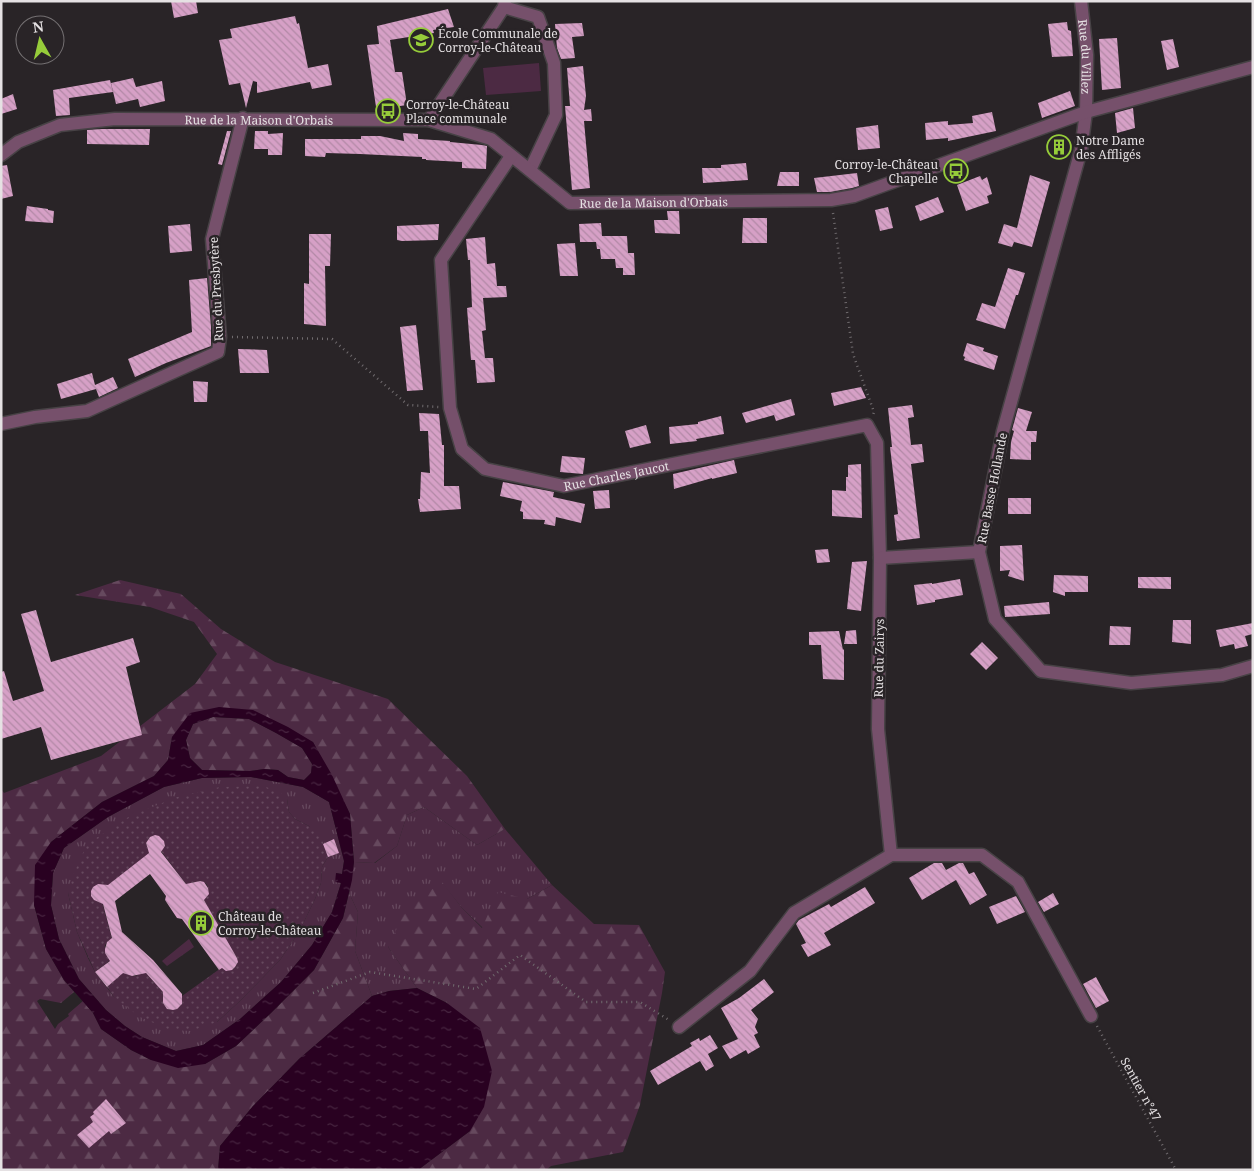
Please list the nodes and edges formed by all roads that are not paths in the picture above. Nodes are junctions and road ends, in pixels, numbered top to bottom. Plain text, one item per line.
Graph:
1 (1081, 1) edge
2 (504, 4) edge
3 (1253, 67) edge
4 (1086, 112) junction
5 (243, 118) junction
6 (429, 120) junction
7 (1, 156) edge
8 (511, 156) junction
9 (530, 170) junction
10 (1, 424) edge
11 (979, 552) junction
12 (880, 558) junction
13 (1253, 666) edge
14 (891, 855) junction
15 (1091, 1016) road end
16 (679, 1027) road end

1 - 4 street, Rue du Villez
2 - 6 street
2 - 9 street
3 - 4 street, Rue de la Maison d'Orbais
4 - 9 street, Rue de la Maison d'Orbais
4 - 11 street, Rue Basse Hollande
5 - 6 street, Rue de la Maison d'Orbais
5 - 7 street, Rue de la Maison d'Orbais
5 - 10 street, Rue du Presbytère
6 - 8 street, Rue de la Maison d'Orbais
8 - 9 street, Rue de la Maison d'Orbais
8 - 12 street, Rue Charles Jaucot
11 - 12 street
11 - 13 street, Rue Basse Hollande
12 - 14 street, Rue du Zairys
14 - 15 street
14 - 16 street

